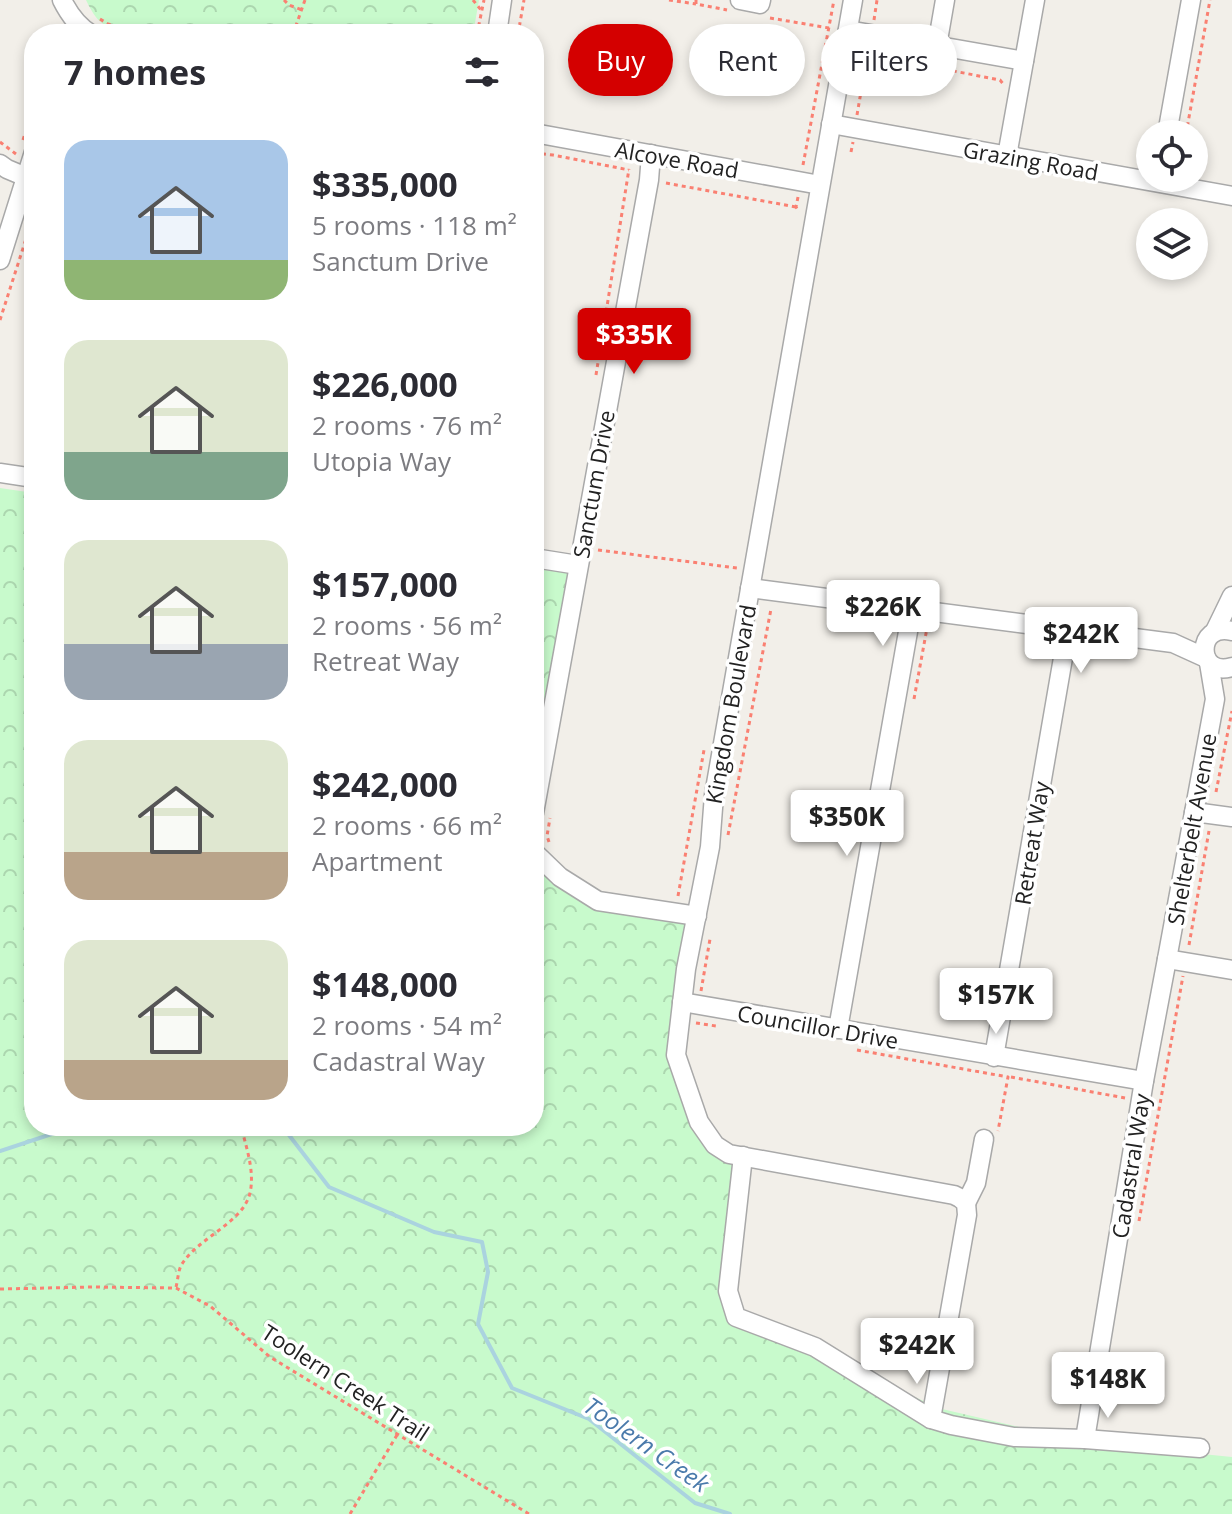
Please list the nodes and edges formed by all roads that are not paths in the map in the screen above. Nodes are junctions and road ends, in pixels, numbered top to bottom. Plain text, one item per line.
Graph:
1 (62, 0) edge
2 (502, 0) edge
3 (740, 0) edge
4 (761, 0) edge
5 (853, 0) edge
6 (945, 0) edge
7 (1035, 0) edge
8 (1191, 0) edge
9 (82, 24) edge
10 (498, 24) edge
11 (849, 24) edge
12 (941, 24) edge
13 (957, 50) edge
14 (1017, 60) junction
15 (836, 96) edge
16 (1170, 120) edge
17 (831, 124) junction
18 (544, 135) edge
19 (651, 154) junction
20 (1007, 156) junction
21 (0, 164) edge
22 (1136, 173) edge
23 (24, 176) edge
24 (24, 183) edge
25 (820, 185) junction
26 (1208, 190) edge
27 (1232, 196) edge
28 (0, 260) edge
29 (0, 473) edge
30 (24, 477) edge
31 (544, 560) edge
32 (578, 565) junction
33 (750, 588) junction
34 (1232, 596) edge
35 (912, 609) junction
36 (1068, 629) junction
37 (1219, 632) edge
38 (1173, 643) junction
39 (1208, 660) junction
40 (1232, 669) edge
41 (1215, 699) junction
42 (544, 757) edge
43 (1203, 813) junction
44 (1232, 817) edge
45 (544, 862) edge
46 (697, 916) junction
47 (1176, 961) junction
48 (1232, 970) edge
49 (690, 1004) junction
50 (838, 1029) junction
51 (994, 1057) junction
52 (1144, 1081) junction
53 (990, 1139) road end
54 (743, 1156) junction
55 (966, 1203) junction
56 (931, 1419) junction
57 (1085, 1439) junction
58 (1200, 1448) dead end

1 - 9 street
2 - 10 street
3 - 4 street
5 - 11 street, Kingdom Boulevard
6 - 12 street
7 - 14 street
8 - 16 street
13 - 14 street
14 - 20 street
15 - 17 street, Kingdom Boulevard
17 - 20 street, Grazing Road
17 - 25 street, Kingdom Boulevard
18 - 19 street, Alcove Road
19 - 25 street, Alcove Road
19 - 32 street, Sanctum Drive
20 - 22 street, Grazing Road
21 - 23 street
24 - 28 street
25 - 33 street, Kingdom Boulevard
26 - 27 street, Grazing Road
29 - 30 street
31 - 32 street
32 - 42 street, Sanctum Drive
33 - 35 street
33 - 46 street, Kingdom Boulevard
34 - 37 street
35 - 36 street
35 - 50 street
36 - 38 street
36 - 51 street, Retreat Way
37 - 38 street
37 - 39 street, Shelterbelt Avenue
38 - 39 street
39 - 40 street
39 - 41 street, Shelterbelt Avenue
40 - 41 street, Shelterbelt Avenue
41 - 43 street, Shelterbelt Avenue
43 - 44 street
43 - 47 street, Shelterbelt Avenue
45 - 46 street
46 - 49 street, Kingdom Boulevard
47 - 48 street
47 - 52 street, Cadastral Way
49 - 50 street, Councillor Drive
49 - 54 street, Kingdom Boulevard
50 - 51 street, Councillor Drive
51 - 52 street, Councillor Drive
52 - 57 street, Cadastral Way
53 - 55 street
54 - 55 street, Kingdom Boulevard
54 - 56 street
55 - 56 street
56 - 57 street
57 - 58 street

